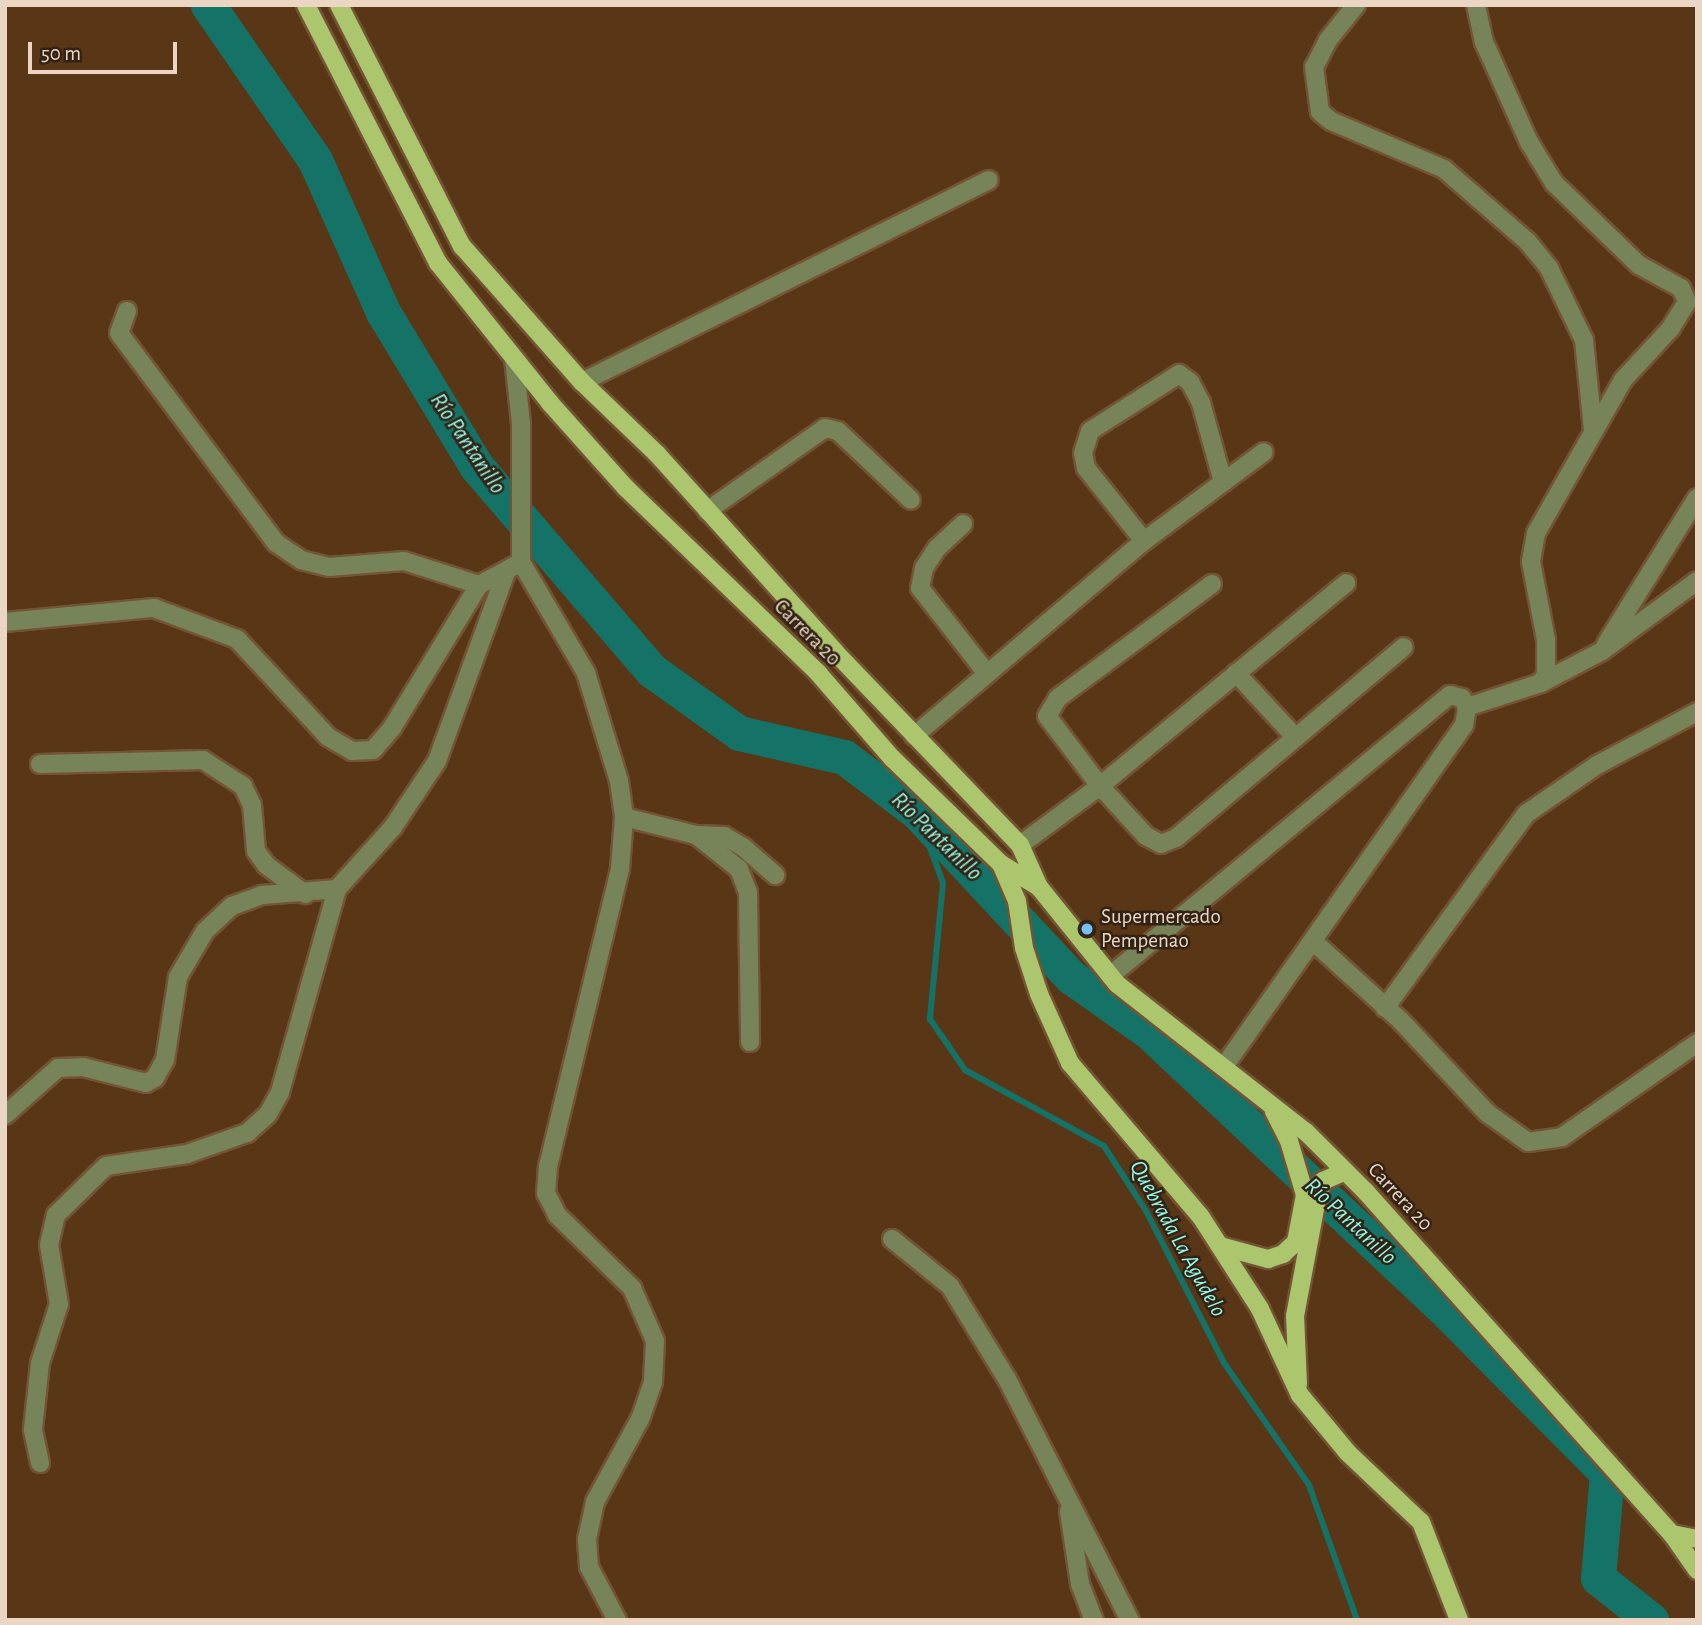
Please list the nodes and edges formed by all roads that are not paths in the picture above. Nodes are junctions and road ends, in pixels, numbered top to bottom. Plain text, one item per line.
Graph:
1 (306, 5) edge
2 (340, 5) edge
3 (1356, 5) edge
4 (1476, 5) edge
5 (989, 180) dead end
6 (127, 311) dead end
7 (514, 358) junction
8 (582, 382) junction
9 (1593, 433) junction
10 (1265, 452) dead end
11 (1223, 482) junction
12 (1697, 499) edge
13 (911, 500) dead end
14 (707, 511) junction
15 (963, 524) dead end
16 (1144, 541) junction
17 (516, 560) junction
18 (1697, 581) edge
19 (1346, 583) dead end
20 (1212, 584) dead end
21 (479, 585) junction
22 (5, 622) edge
23 (1404, 647) dead end
24 (1602, 651) junction
25 (985, 671) junction
26 (1236, 673) junction
27 (1541, 683) junction
28 (1467, 707) junction
29 (1697, 712) edge
30 (914, 736) junction
31 (1296, 738) junction
32 (40, 764) dead end
33 (1100, 786) junction
34 (624, 817) junction
35 (696, 835) junction
36 (1020, 845) junction
37 (1001, 864) junction
38 (775, 875) dead end
39 (1039, 887) junction
40 (337, 889) junction
41 (305, 894) junction
42 (1315, 943) junction
43 (1110, 976) junction
44 (1385, 1008) junction
45 (750, 1042) dead end
46 (1697, 1042) edge
47 (1224, 1067) junction
48 (1271, 1104) junction
49 (5, 1115) edge
50 (1345, 1171) junction
51 (892, 1239) dead end
52 (1220, 1246) junction
53 (1300, 1395) junction
54 (40, 1463) dead end
55 (1066, 1495) junction
56 (1672, 1534) junction
57 (1697, 1539) edge
58 (1697, 1570) edge
59 (617, 1620) edge
60 (1094, 1620) edge
61 (1130, 1620) edge
62 (1459, 1620) edge

1 - 7 main road, Carrera 20
2 - 8 main road, Carrera 20
3 - 9 street
4 - 9 street
5 - 8 street
6 - 21 street
7 - 17 street
7 - 37 main road, Carrera 20
8 - 14 main road, Carrera 20
9 - 27 street
10 - 11 street
11 - 16 street
11 - 16 street
12 - 24 street
13 - 14 street
14 - 30 main road, Carrera 20
15 - 25 street
16 - 25 street
17 - 21 street
17 - 34 street
17 - 40 street
18 - 24 street
19 - 26 street
20 - 33 street
21 - 22 street
23 - 31 street
24 - 27 street
25 - 30 street
26 - 31 street
26 - 33 street
27 - 28 street
28 - 42 street
28 - 43 street
29 - 44 street
30 - 36 main road, Carrera 20
31 - 33 street
32 - 41 street
33 - 36 street
34 - 35 street
34 - 59 street
35 - 38 street
35 - 45 street
36 - 39 main road, Carrera 20
37 - 39 main road, Carrera 20
37 - 52 main road
39 - 43 main road, Carrera 20
40 - 41 street
40 - 54 street
41 - 49 street
42 - 44 street
42 - 47 street
43 - 47 main road, Carrera 20
44 - 46 street
47 - 48 main road, Carrera 20
48 - 50 main road, Carrera 20
48 - 52 main road
50 - 53 main road
50 - 56 main road, Carrera 20
51 - 55 street
52 - 53 main road
53 - 62 main road
55 - 60 street
55 - 61 street
56 - 57 main road
56 - 58 main road, Carrera 20

